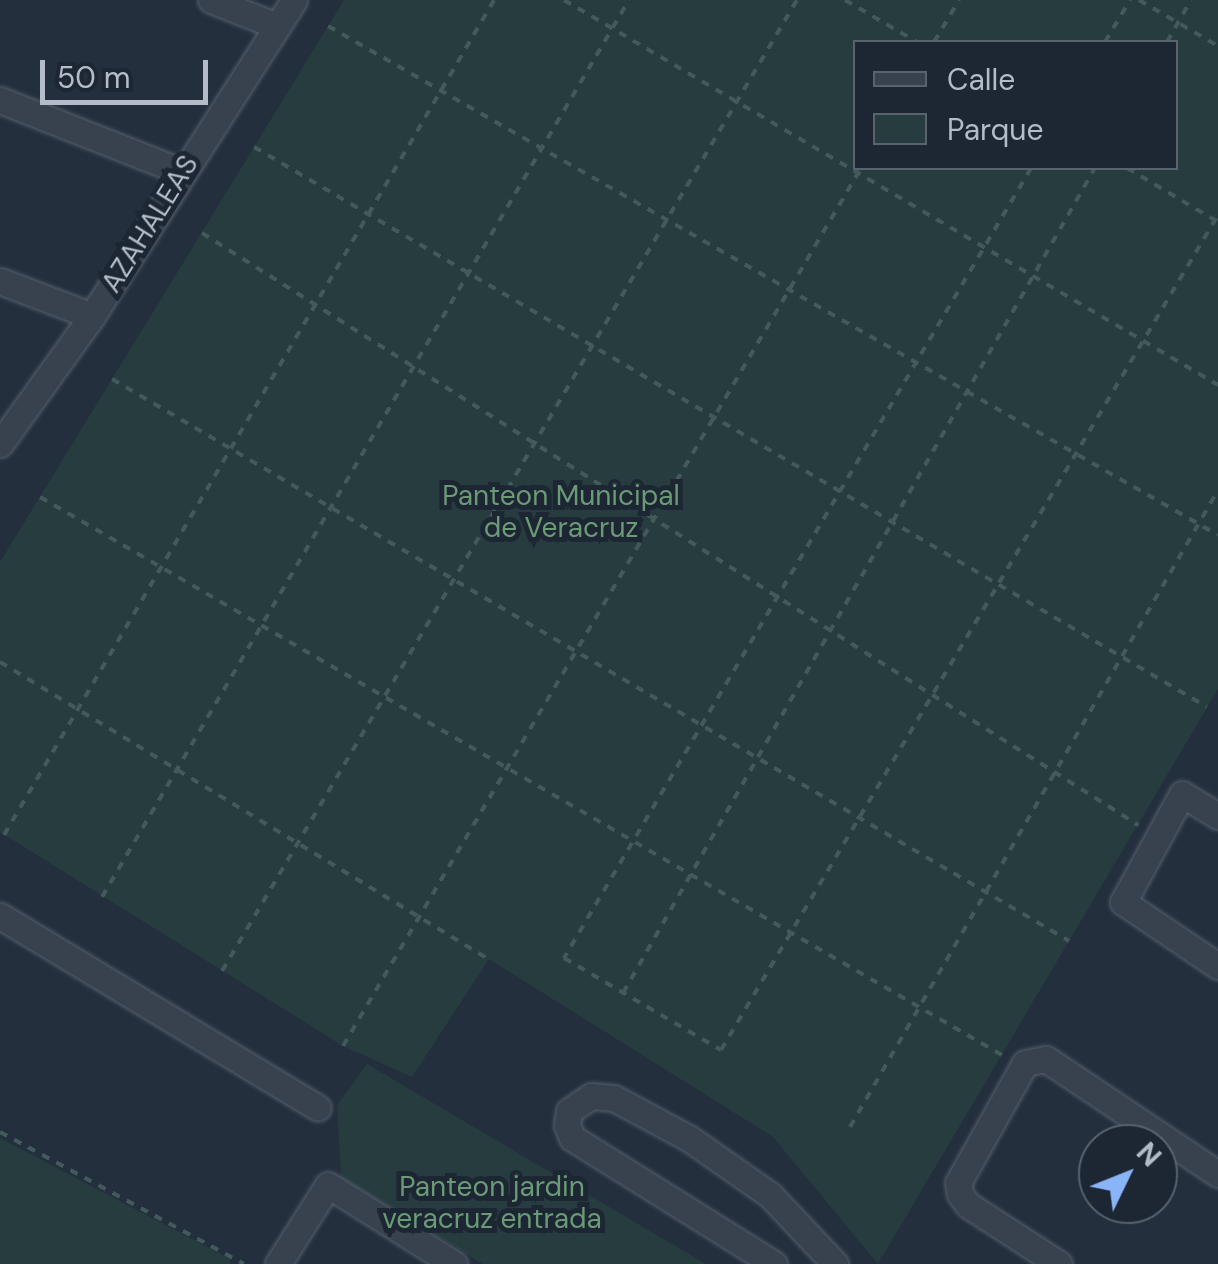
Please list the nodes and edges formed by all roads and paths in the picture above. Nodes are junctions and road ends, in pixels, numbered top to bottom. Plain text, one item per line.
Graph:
1 (210, 0) edge
2 (294, 0) edge
3 (494, 0) edge
4 (564, 0) edge
5 (628, 0) edge
6 (797, 0) edge
7 (845, 0) edge
8 (960, 0) edge
9 (1130, 0) edge
10 (1139, 0) edge
11 (1191, 0) edge
12 (1178, 23) junction
13 (277, 26) junction
14 (328, 26) dead end
15 (612, 28) junction
16 (913, 40) edge
17 (935, 40) edge
18 (1106, 40) edge
19 (1167, 40) edge
20 (1218, 46) edge
21 (441, 90) junction
22 (0, 100) edge
23 (737, 102) junction
24 (254, 147) dead end
25 (542, 148) junction
26 (853, 167) edge
27 (859, 170) edge
28 (1030, 170) edge
29 (1094, 170) edge
30 (1131, 170) edge
31 (184, 172) junction
32 (368, 214) junction
33 (1217, 219) edge
34 (667, 220) junction
35 (202, 233) dead end
36 (984, 248) junction
37 (468, 273) junction
38 (1033, 276) junction
39 (0, 280) edge
40 (789, 290) junction
41 (315, 304) junction
42 (92, 316) junction
43 (1144, 341) junction
44 (592, 346) junction
45 (916, 362) junction
46 (413, 367) junction
47 (112, 379) dead end
48 (1218, 385) edge
49 (967, 391) junction
50 (714, 417) junction
51 (534, 443) junction
52 (0, 444) edge
53 (231, 448) junction
54 (1076, 454) junction
55 (1218, 490) edge
56 (840, 491) junction
57 (40, 497) dead end
58 (331, 507) junction
59 (654, 519) junction
60 (892, 522) junction
61 (1199, 524) junction
62 (1218, 534) edge
63 (161, 567) junction
64 (454, 580) junction
65 (999, 584) junction
66 (778, 597) junction
67 (261, 625) junction
68 (830, 630) junction
69 (576, 651) junction
70 (1122, 656) junction
71 (0, 662) edge
72 (932, 695) junction
73 (384, 697) junction
74 (1208, 707) dead end
75 (78, 709) junction
76 (702, 725) junction
77 (757, 758) junction
78 (507, 768) junction
79 (177, 770) junction
80 (1054, 772) junction
81 (1218, 816) edge
82 (859, 818) junction
83 (1138, 824) dead end
84 (4, 835) dead end
85 (634, 842) junction
86 (298, 843) junction
87 (690, 875) junction
88 (985, 892) junction
89 (102, 896) dead end
90 (0, 916) edge
91 (419, 917) junction
92 (791, 933) junction
93 (1069, 941) dead end
94 (488, 959) dead end
95 (1218, 966) edge
96 (222, 971) dead end
97 (623, 992) junction
98 (918, 1007) junction
99 (343, 1046) dead end
100 (1002, 1055) dead end
101 (318, 1108) dead end
102 (850, 1126) dead end
103 (0, 1132) edge
104 (1218, 1174) edge
105 (244, 1264) edge
106 (278, 1264) edge
107 (453, 1264) edge
108 (774, 1264) edge
109 (835, 1264) edge
110 (1059, 1264) edge

1 - 13 street
2 - 13 street, AZAHALEAS
3 - 21 path
4 - 15 path
5 - 15 path
6 - 23 path
7 - 16 path
8 - 17 path
9 - 18 path
10 - 12 path
11 - 12 path
12 - 19 path
12 - 20 path
13 - 31 street, AZAHALEAS
14 - 21 path
15 - 23 path
15 - 25 path
21 - 25 path
21 - 32 path
22 - 31 street
23 - 26 path
23 - 34 path
24 - 32 path
25 - 34 path
25 - 37 path
27 - 36 path
27 - 40 path
28 - 36 path
29 - 38 path
30 - 33 path
31 - 42 street, AZAHALEAS
32 - 37 path
32 - 41 path
33 - 43 path
34 - 40 path
34 - 44 path
35 - 41 path
36 - 38 path
36 - 45 path
37 - 44 path
37 - 46 path
38 - 43 path
38 - 49 path
39 - 42 street
40 - 45 path
40 - 50 path
41 - 46 path
41 - 53 path
42 - 52 street, AZAHALEAS
43 - 48 path
43 - 54 path
44 - 50 path
44 - 51 path
45 - 49 path
45 - 56 path
46 - 51 path
46 - 58 path
47 - 53 path
49 - 54 path
49 - 60 path
50 - 56 path
50 - 59 path
51 - 59 path
51 - 64 path
53 - 58 path
53 - 63 path
54 - 61 path
54 - 65 path
55 - 61 path
56 - 60 path
56 - 66 path
57 - 63 path
58 - 64 path
58 - 67 path
59 - 66 path
59 - 69 path
60 - 65 path
60 - 68 path
61 - 62 path
61 - 70 path
63 - 67 path
63 - 75 path
64 - 69 path
64 - 73 path
65 - 70 path
65 - 72 path
66 - 68 path
66 - 76 path
67 - 73 path
67 - 79 path
68 - 72 path
68 - 77 path
69 - 76 path
69 - 78 path
70 - 74 path
70 - 80 path
71 - 75 path
72 - 80 path
72 - 82 path
73 - 78 path
73 - 86 path
75 - 79 path
75 - 84 path
76 - 77 path
76 - 85 path
77 - 82 path
77 - 87 path
78 - 85 path
78 - 91 path
79 - 86 path
79 - 89 path
80 - 83 path
80 - 88 path
81 - 95 street
82 - 88 path
82 - 92 path
85 - 87 path
85 - 97 path
86 - 91 path
86 - 96 path
87 - 92 path
87 - 97 path
88 - 93 path
88 - 98 path
90 - 101 street
91 - 94 path
91 - 99 path
92 - 97 path
92 - 98 path
98 - 100 path
98 - 102 path
103 - 105 path
104 - 110 street
106 - 107 street
108 - 109 street

